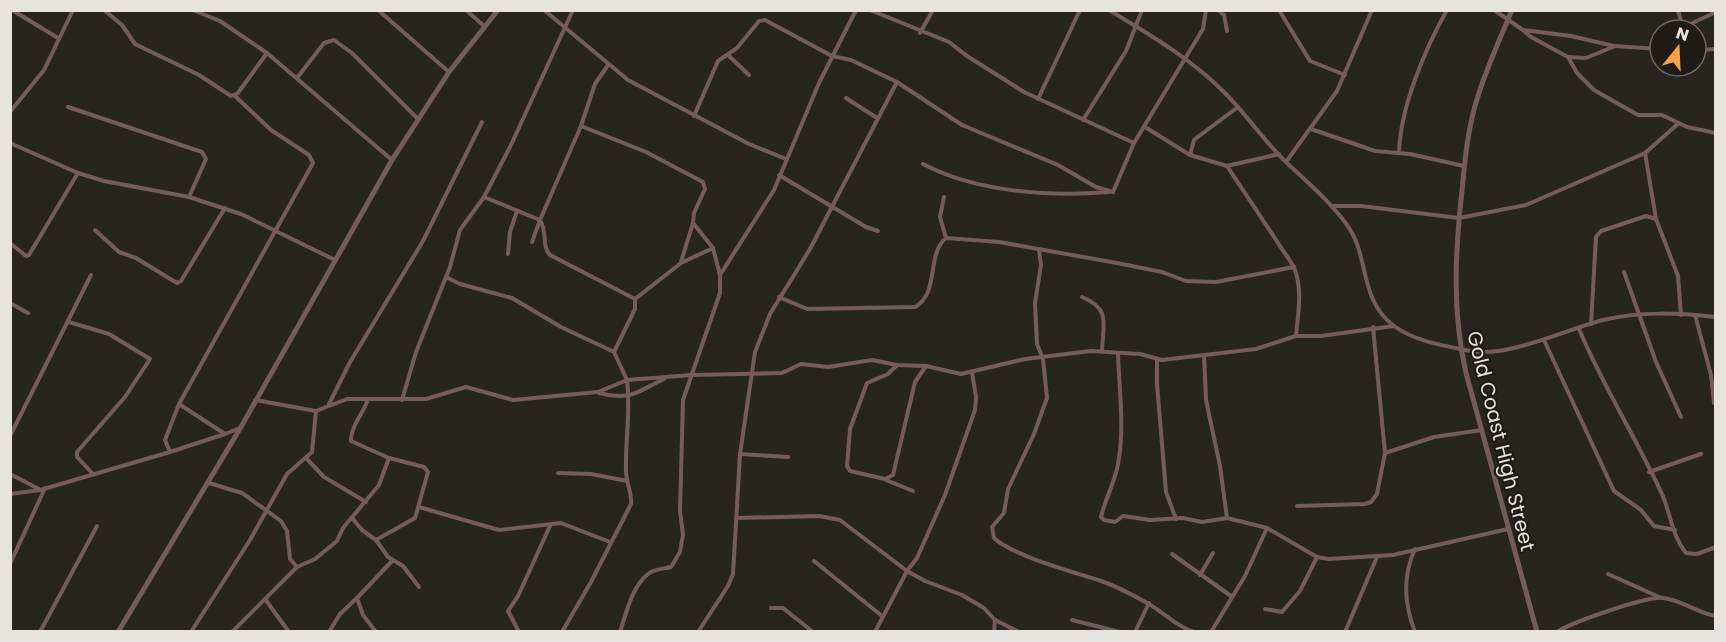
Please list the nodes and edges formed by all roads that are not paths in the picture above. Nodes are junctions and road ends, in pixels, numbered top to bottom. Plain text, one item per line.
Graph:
1 (12, 10) edge
2 (73, 10) edge
3 (104, 10) edge
4 (193, 10) edge
5 (378, 10) edge
6 (466, 10) edge
7 (498, 10) edge
8 (544, 10) edge
9 (573, 10) edge
10 (856, 10) edge
11 (870, 10) edge
12 (933, 10) edge
13 (1080, 10) edge
14 (1109, 10) edge
15 (1142, 10) edge
16 (1206, 10) edge
17 (1218, 10) edge
18 (1279, 10) edge
19 (1372, 10) edge
20 (1448, 10) edge
21 (1494, 10) edge
22 (1512, 10) edge
23 (1508, 20) junction
24 (1135, 25) junction
25 (484, 26) junction
26 (567, 28) junction
27 (1523, 30) junction
28 (1227, 31) dead end
29 (920, 33) junction
30 (58, 38) junction
31 (1614, 46) junction
32 (1648, 48) edge
33 (267, 53) junction
34 (728, 55) junction
35 (832, 56) junction
36 (1568, 57) junction
37 (1184, 58) junction
38 (608, 65) junction
39 (448, 72) junction
40 (749, 75) dead end
41 (1345, 75) junction
42 (297, 78) junction
43 (897, 82) junction
44 (235, 96) junction
45 (846, 98) dead end
46 (1038, 99) junction
47 (68, 107) dead end
48 (1238, 107) junction
49 (10, 112) edge
50 (694, 116) junction
51 (877, 118) junction
52 (418, 119) junction
53 (1083, 120) junction
54 (482, 122) dead end
55 (1679, 123) junction
56 (581, 126) junction
57 (1145, 127) junction
58 (1311, 129) junction
59 (1716, 133) edge
60 (10, 143) edge
61 (1134, 143) junction
62 (1399, 153) junction
63 (1645, 153) junction
64 (1279, 154) junction
65 (1190, 155) junction
66 (786, 159) junction
67 (392, 160) junction
68 (1286, 162) junction
69 (923, 164) dead end
70 (1227, 166) junction
71 (1464, 166) junction
72 (78, 173) junction
73 (779, 175) junction
74 (1113, 192) junction
75 (484, 197) junction
76 (944, 197) dead end
77 (189, 198) junction
78 (832, 206) junction
79 (1331, 206) junction
80 (225, 208) junction
81 (517, 211) junction
82 (1459, 218) junction
83 (1656, 219) junction
84 (540, 220) junction
85 (693, 223) junction
86 (95, 230) dead end
87 (275, 231) junction
88 (878, 231) dead end
89 (946, 238) junction
90 (532, 242) dead end
91 (10, 243) edge
92 (713, 248) junction
93 (1039, 250) junction
94 (508, 254) dead end
95 (335, 260) junction
96 (681, 263) junction
97 (1294, 267) junction
98 (1624, 272) dead end
99 (91, 275) dead end
100 (720, 275) junction
101 (446, 277) junction
102 (779, 297) junction
103 (1082, 297) dead end
104 (635, 299) junction
105 (10, 303) edge
106 (28, 313) dead end
107 (1638, 314) junction
108 (1681, 315) junction
109 (1695, 315) junction
110 (1716, 317) edge
111 (69, 321) junction
112 (1591, 324) junction
113 (1394, 326) junction
114 (1372, 327) junction
115 (1579, 329) junction
116 (1296, 336) junction
117 (1544, 340) junction
118 (1460, 349) junction
119 (1102, 351) junction
120 (614, 352) junction
121 (1118, 352) junction
122 (1204, 355) junction
123 (1043, 359) junction
124 (1157, 359) junction
125 (897, 365) junction
126 (926, 366) junction
127 (972, 372) junction
128 (692, 375) junction
129 (751, 375) junction
130 (668, 377) junction
131 (627, 380) junction
132 (598, 392) junction
133 (629, 397) junction
134 (368, 399) junction
135 (255, 400) junction
136 (402, 400) junction
137 (1714, 403) edge
138 (179, 404) junction
139 (329, 405) junction
140 (316, 411) junction
141 (1681, 417) dead end
142 (241, 427) junction
143 (1482, 430) junction
144 (225, 434) junction
145 (10, 436) edge
146 (170, 452) junction
147 (1385, 453) junction
148 (740, 454) junction
149 (1701, 454) dead end
150 (788, 457) dead end
151 (306, 458) junction
152 (389, 458) junction
153 (558, 472) dead end
154 (1649, 472) junction
155 (92, 473) junction
156 (10, 474) edge
157 (885, 479) junction
158 (627, 481) junction
159 (209, 483) junction
160 (43, 489) junction
161 (913, 491) dead end
162 (10, 494) edge
163 (366, 502) junction
164 (1297, 506) dead end
165 (418, 507) junction
166 (266, 512) junction
167 (352, 518) junction
168 (737, 518) junction
169 (1227, 518) junction
170 (1176, 519) junction
171 (550, 525) junction
172 (97, 526) dead end
173 (1266, 528) junction
174 (1508, 529) junction
175 (1675, 530) junction
176 (376, 540) junction
177 (610, 542) junction
178 (1716, 547) edge
179 (1415, 549) junction
180 (1213, 553) dead end
181 (1172, 554) dead end
182 (1317, 556) junction
183 (1377, 557) junction
184 (393, 560) junction
185 (814, 561) dead end
186 (10, 564) edge
187 (297, 567) junction
188 (907, 571) junction
189 (1608, 574) dead end
190 (1200, 575) junction
191 (419, 587) dead end
192 (1231, 596) junction
193 (1659, 597) junction
194 (357, 598) junction
195 (265, 599) junction
196 (1149, 603) junction
197 (771, 608) dead end
198 (1264, 609) dead end
199 (882, 616) junction
200 (1715, 616) edge
201 (995, 620) junction
202 (1072, 620) dead end
203 (1178, 625) junction
204 (41, 629) edge
205 (375, 631) edge
206 (48, 632) edge
207 (118, 632) edge
208 (191, 632) edge
209 (232, 632) edge
210 (289, 632) edge
211 (329, 632) edge
212 (519, 632) edge
213 (562, 632) edge
214 (620, 632) edge
215 (698, 632) edge
216 (813, 632) edge
217 (875, 632) edge
218 (994, 632) edge
219 (1019, 632) edge
220 (1120, 632) edge
221 (1135, 632) edge
222 (1177, 632) edge
223 (1194, 632) edge
224 (1211, 632) edge
225 (1345, 632) edge
226 (1415, 632) edge
227 (1537, 632) edge
228 (1557, 632) edge

1 - 30 street
2 - 30 street
3 - 44 street
4 - 33 street
5 - 39 street
6 - 25 street
7 - 25 street
8 - 26 street
9 - 26 street
10 - 35 street
11 - 29 street
12 - 29 street
13 - 46 street
14 - 24 street
15 - 24 street
16 - 37 street
17 - 28 street
18 - 41 street
19 - 41 street
20 - 62 street
21 - 23 street
22 - 23 street, Gold Coast High Street
23 - 27 street
23 - 71 street, Gold Coast High Street
24 - 37 street
24 - 53 street
25 - 39 street
26 - 38 street
26 - 75 street
27 - 31 street
27 - 36 street
29 - 46 street
30 - 49 street
31 - 32 street
31 - 36 street
33 - 42 street
33 - 44 street
34 - 35 street
34 - 40 street
34 - 50 street
35 - 43 street
35 - 66 street
36 - 55 street
37 - 48 street
37 - 57 street
38 - 50 street
38 - 56 street
39 - 52 street
41 - 58 street
42 - 52 street
42 - 67 street
43 - 51 street
43 - 74 street
44 - 87 street
45 - 51 street
46 - 53 street
47 - 77 street
48 - 64 street
48 - 65 street
50 - 66 street
51 - 78 street
52 - 67 street
53 - 61 street
54 - 139 street
55 - 59 street
55 - 63 street
56 - 84 street
56 - 85 street
57 - 61 street
57 - 65 street
58 - 62 street
58 - 68 street
60 - 72 street
61 - 74 street
62 - 71 street
63 - 82 street
63 - 83 street
64 - 68 street
64 - 70 street
65 - 70 street
66 - 73 street
67 - 95 street
68 - 79 street
69 - 74 street
70 - 97 street
71 - 82 street, Gold Coast High Street
72 - 77 street
72 - 91 street
73 - 78 street
73 - 100 street
75 - 81 street
75 - 101 street
76 - 89 street
77 - 80 street
78 - 88 street
78 - 102 street
79 - 82 street
79 - 113 street
80 - 86 street
80 - 87 street
81 - 84 street
81 - 94 street
82 - 118 street, Gold Coast High Street
83 - 108 street
83 - 112 street
84 - 90 street
84 - 104 street
85 - 92 street
85 - 96 street
87 - 95 street
87 - 138 street
89 - 93 street
89 - 102 street
92 - 96 street
92 - 100 street
93 - 97 street
93 - 123 street
95 - 135 street
96 - 104 street
97 - 116 street
98 - 107 street
99 - 111 street
100 - 128 street
101 - 120 street
101 - 136 street
102 - 129 street
103 - 119 street
104 - 120 street
105 - 106 street
107 - 108 street
107 - 112 street
107 - 141 street
108 - 109 street
109 - 110 street
109 - 137 street
111 - 145 street
111 - 155 street
112 - 115 street
113 - 114 street
113 - 118 street
114 - 116 street
114 - 147 street
115 - 117 street
115 - 154 street
116 - 122 street
117 - 118 street
117 - 175 street
118 - 143 street, Gold Coast High Street
119 - 121 street
119 - 123 street
120 - 131 street
121 - 124 street
121 - 170 street
122 - 124 street
122 - 169 street
123 - 127 street
123 - 196 street
124 - 170 street
125 - 126 street
125 - 129 street
125 - 157 street
126 - 127 street
126 - 157 street
127 - 188 street
128 - 129 street
128 - 130 street
128 - 214 street
129 - 148 street
130 - 131 street
130 - 133 street
131 - 132 street
131 - 133 street
132 - 133 street
132 - 136 street
133 - 158 street
134 - 136 street
134 - 139 street
134 - 152 street
135 - 140 street
135 - 142 street
138 - 144 street
138 - 146 street
139 - 140 street
140 - 151 street
142 - 144 street
142 - 159 street
143 - 147 street
143 - 174 street, Gold Coast High Street
144 - 146 street
146 - 155 street
147 - 164 street
148 - 150 street
148 - 168 street
149 - 154 street
151 - 163 street
151 - 166 street
152 - 163 street
152 - 165 street
153 - 158 street
154 - 175 street
155 - 160 street
156 - 160 street
157 - 161 street
158 - 177 street
159 - 166 street
159 - 207 street
160 - 162 street
160 - 186 street
163 - 167 street
165 - 171 street
165 - 176 street
166 - 187 street
166 - 208 street
167 - 176 street
167 - 187 street
168 - 188 street
168 - 215 street
169 - 170 street
169 - 173 street
171 - 177 street
171 - 212 street
172 - 204 street
173 - 182 street
173 - 192 street
174 - 179 street
174 - 227 street, Gold Coast High Street
175 - 178 street
176 - 184 street
177 - 213 street
179 - 183 street
179 - 226 street
180 - 190 street
181 - 190 street
182 - 183 street
182 - 198 street
183 - 225 street
184 - 191 street
184 - 194 street
185 - 199 street
187 - 195 street
188 - 199 street
188 - 201 street
189 - 193 street
190 - 192 street
192 - 224 street
193 - 200 street
193 - 228 street
194 - 205 street
194 - 211 street
195 - 209 street
195 - 210 street
196 - 203 street
196 - 221 street
197 - 216 street
199 - 217 street
201 - 218 street
201 - 219 street
202 - 220 street
203 - 222 street
203 - 223 street
204 - 206 street

